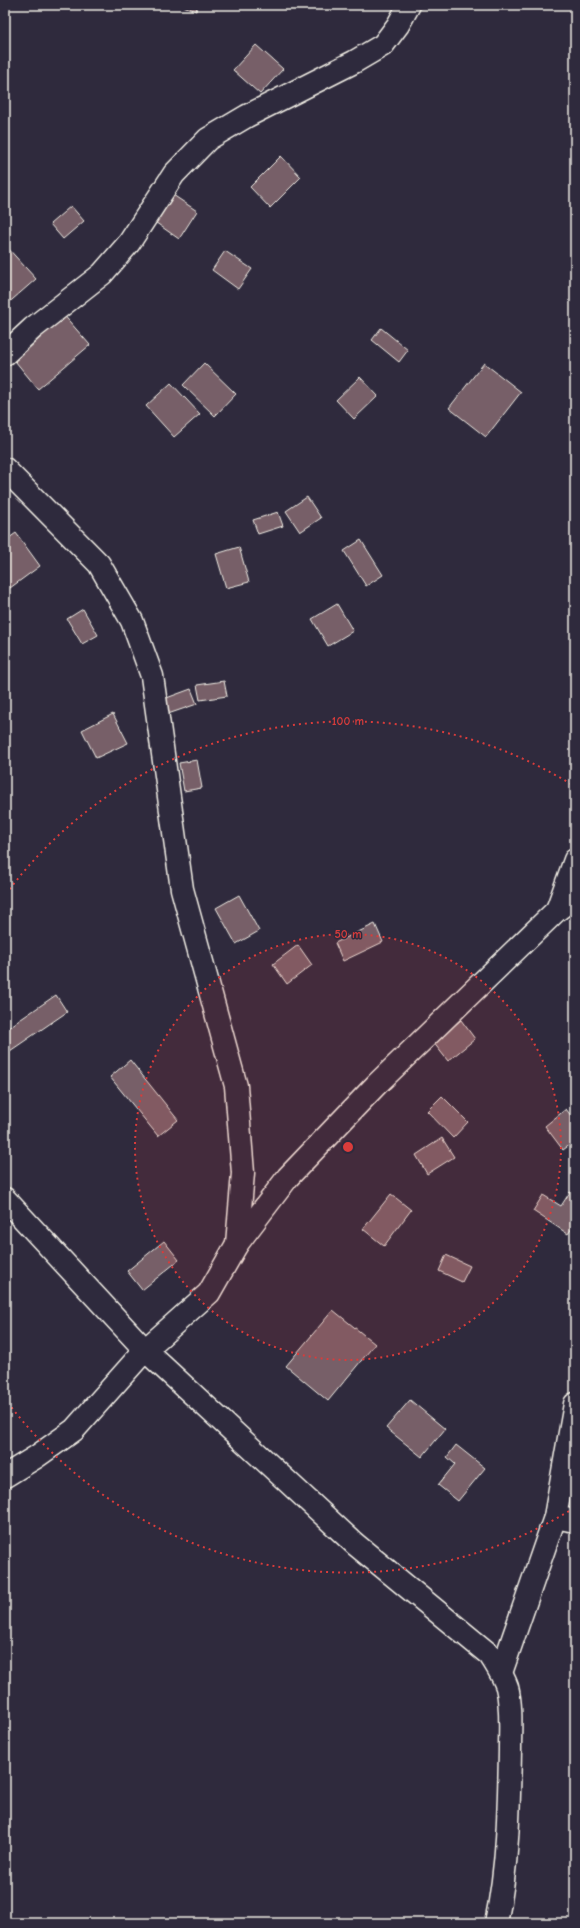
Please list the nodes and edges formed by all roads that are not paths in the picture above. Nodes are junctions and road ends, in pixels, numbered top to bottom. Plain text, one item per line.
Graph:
1 (409, 5) edge
2 (5, 354) edge
3 (5, 469) edge
4 (575, 860) edge
5 (575, 897) edge
6 (557, 910) junction
7 (5, 1199) edge
8 (237, 1244) junction
9 (145, 1350) junction
10 (575, 1404) edge
11 (5, 1476) edge
12 (565, 1519) edge
13 (501, 1673) junction
14 (496, 1923) edge

1 - 2 street
3 - 8 street
4 - 6 street
5 - 6 street
6 - 8 street
7 - 9 street
8 - 9 street
9 - 11 street
9 - 13 street
10 - 12 street
12 - 13 street
13 - 14 street

